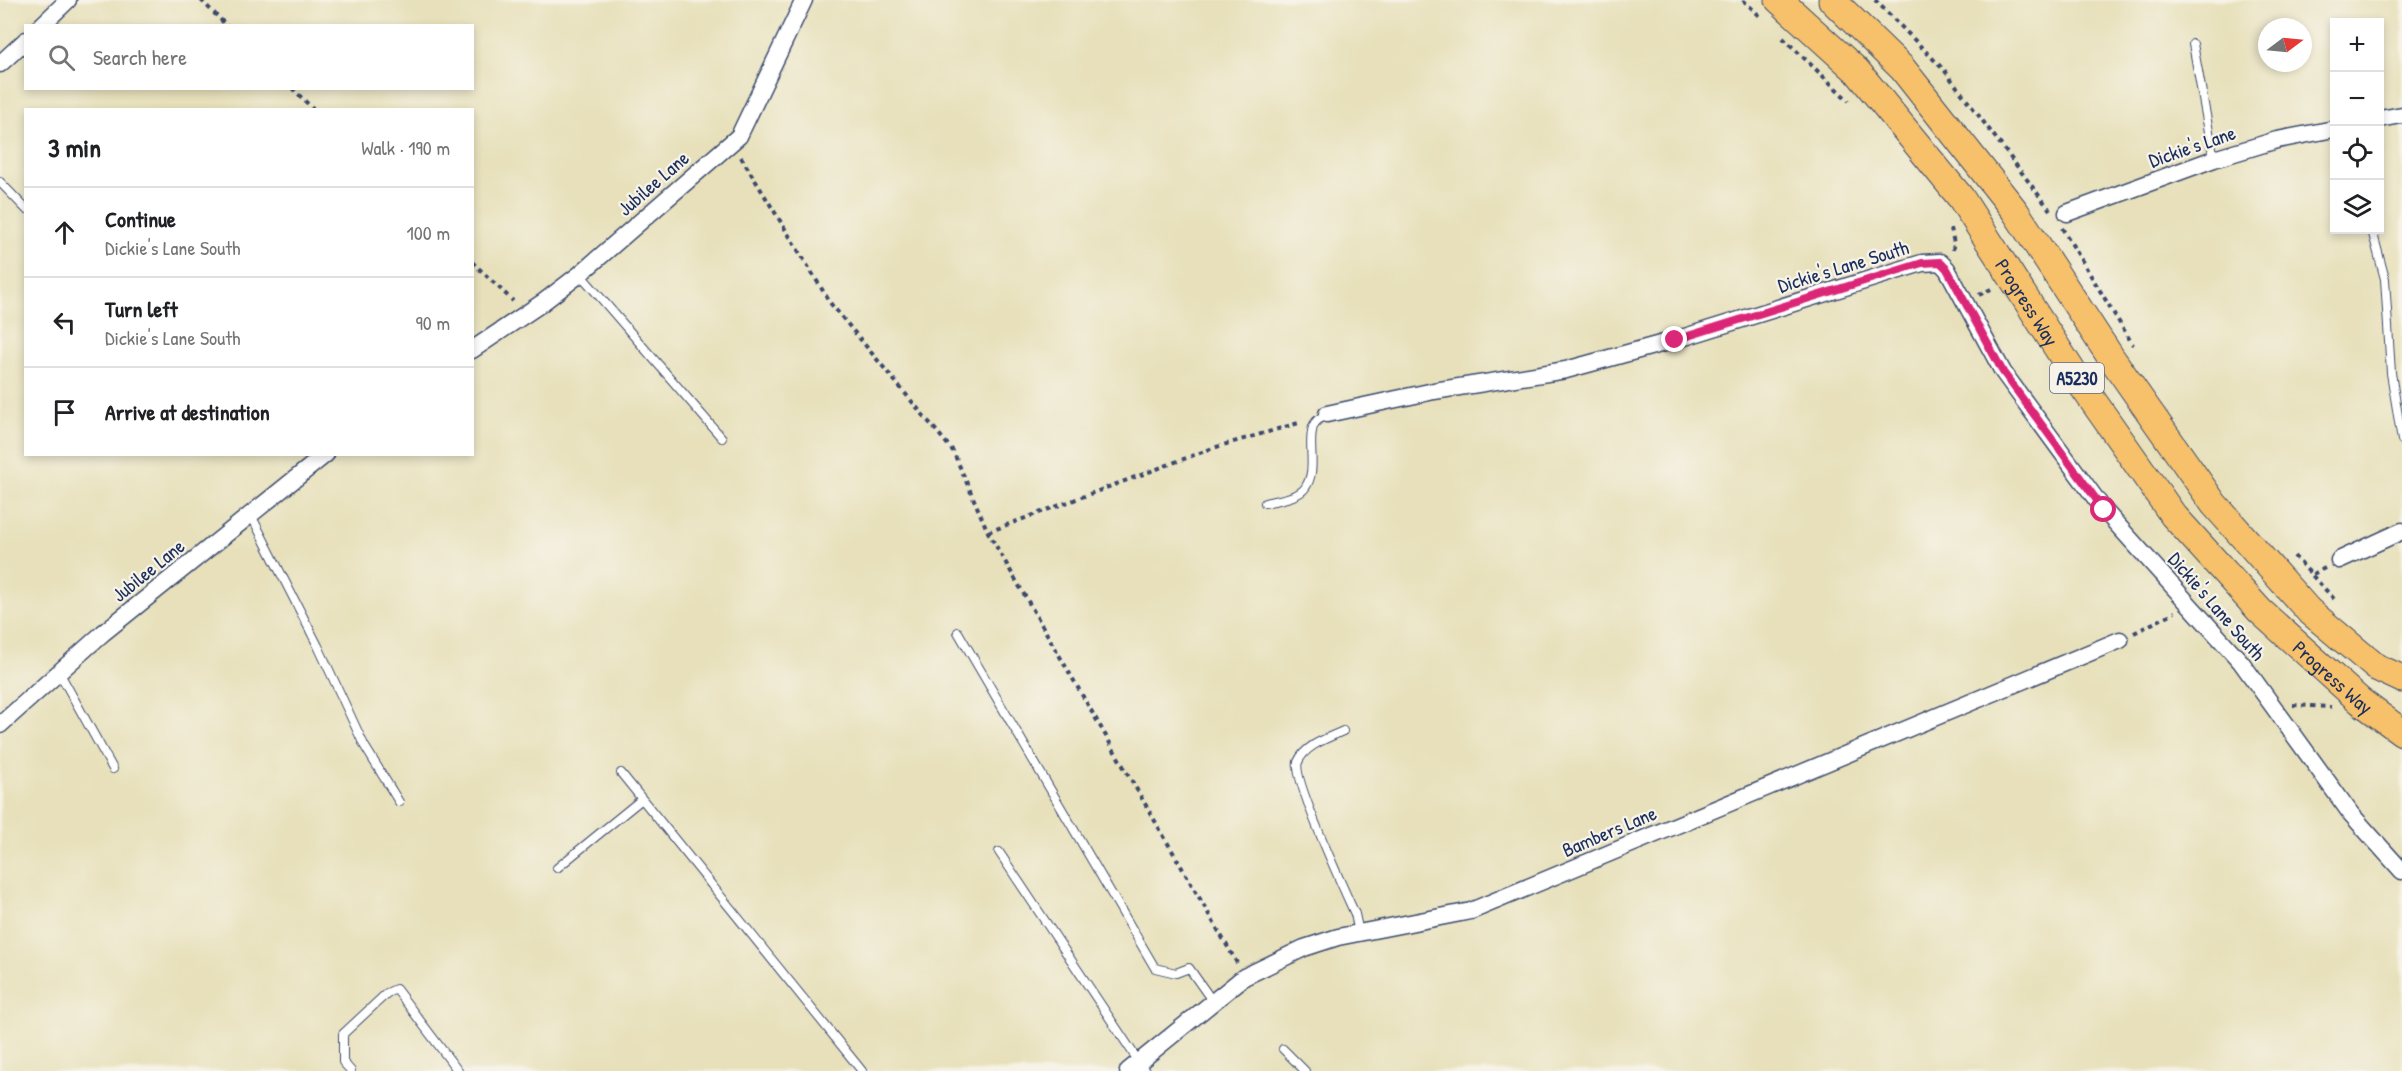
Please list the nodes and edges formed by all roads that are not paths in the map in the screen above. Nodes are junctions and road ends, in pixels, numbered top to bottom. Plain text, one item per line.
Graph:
1 (68, 0) edge
2 (804, 0) edge
3 (1832, 0) edge
4 (1773, 12) edge
5 (43, 24) edge
6 (24, 42) edge
7 (2193, 44) dead end
8 (0, 64) edge
9 (2402, 115) edge
10 (2384, 118) edge
11 (2330, 130) edge
12 (2214, 159) junction
13 (0, 182) edge
14 (24, 207) edge
15 (2062, 219) road end
16 (2373, 234) edge
17 (580, 274) junction
18 (474, 349) edge
19 (1327, 414) joint
20 (722, 438) dead end
21 (2402, 440) edge
22 (324, 456) edge
23 (1265, 503) dead end
24 (250, 515) junction
25 (2402, 531) edge
26 (2339, 560) dead end
27 (958, 632) dead end
28 (2121, 640) road end
29 (59, 672) junction
30 (2402, 679) edge
31 (0, 725) edge
32 (1343, 731) dead end
33 (2402, 732) edge
34 (113, 769) dead end
35 (621, 773) dead end
36 (642, 799) junction
37 (399, 802) dead end
38 (999, 852) dead end
39 (556, 868) dead end
40 (2402, 871) edge
41 (1359, 933) junction
42 (1213, 1002) junction
43 (1283, 1049) dead end
44 (1137, 1068) edge
45 (857, 1069) edge
46 (351, 1071) edge
47 (458, 1071) edge
48 (1305, 1071) edge

1 - 5 street
2 - 17 street, Jubilee Lane
3 - 30 main road, Progress Way / A5230
4 - 33 main road, Progress Way / A5230
6 - 8 street
7 - 12 lane
9 - 10 street
11 - 12 street, Dickie's Lane
12 - 15 street, Dickie's Lane
13 - 14 lane
16 - 21 lane
17 - 18 street, Jubilee Lane
17 - 20 lane
19 - 23 lane
19 - 40 street, Dickie's Lane South
22 - 24 street, Jubilee Lane
24 - 29 street, Jubilee Lane
24 - 37 lane
25 - 26 street
27 - 42 lane
28 - 41 street, Bambers Lane
29 - 31 street, Jubilee Lane
29 - 34 lane
32 - 41 lane
35 - 36 lane
36 - 39 lane
36 - 45 lane
38 - 44 lane
41 - 42 street, Bambers Lane
42 - 44 street, Bambers Lane
43 - 48 lane
46 - 47 lane

